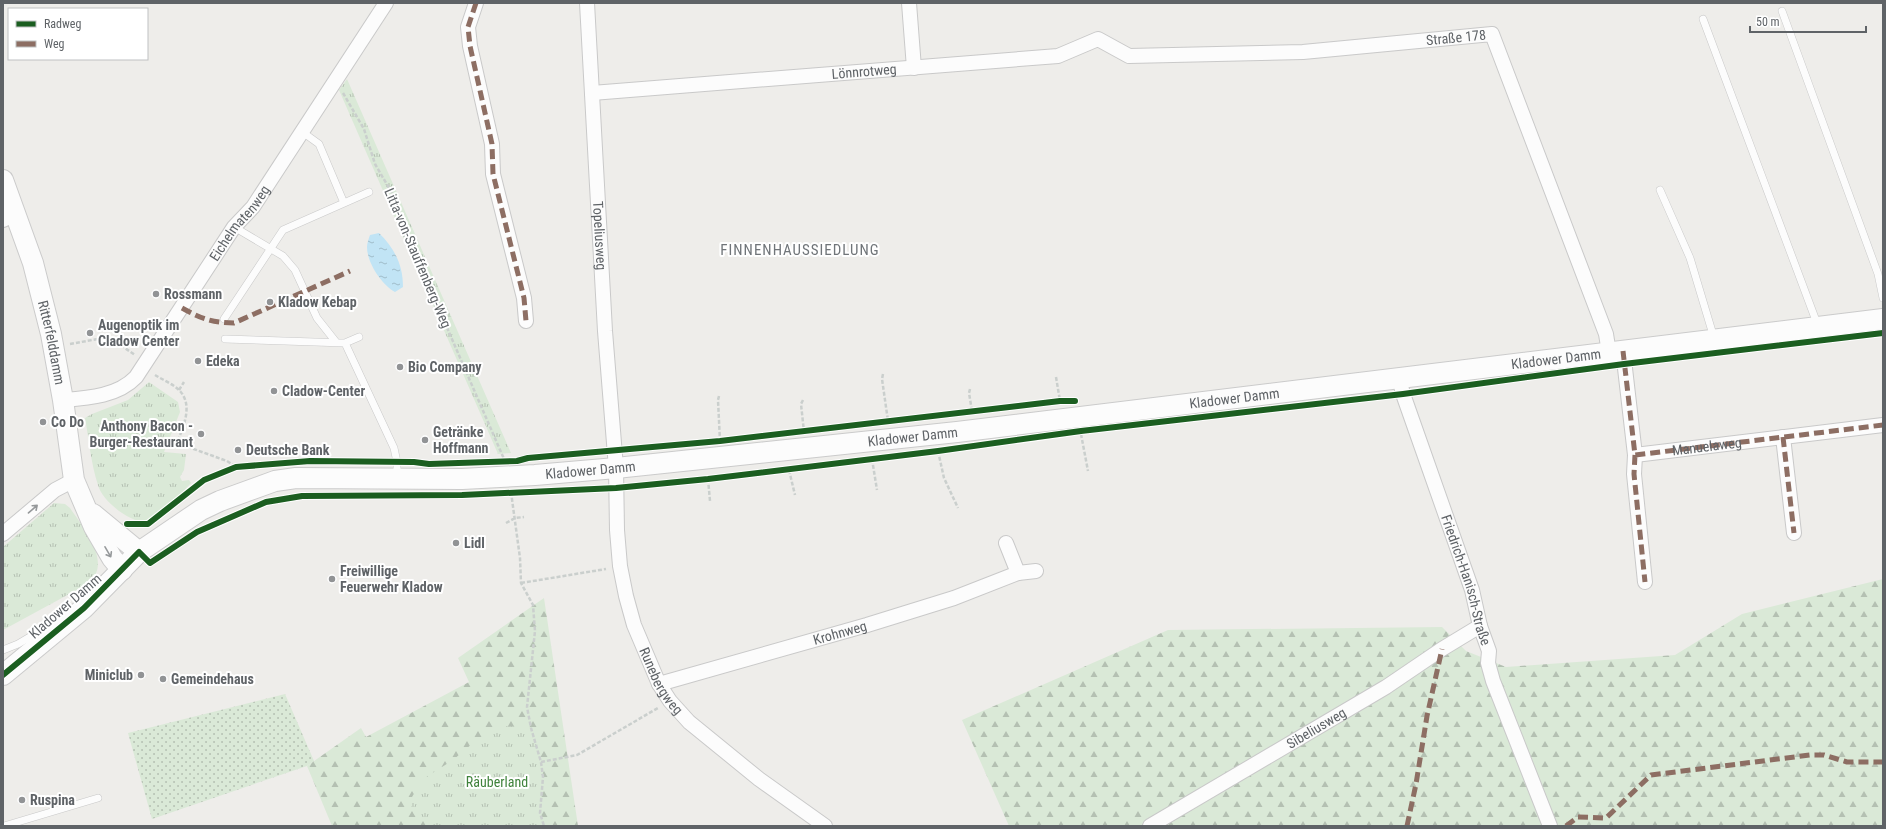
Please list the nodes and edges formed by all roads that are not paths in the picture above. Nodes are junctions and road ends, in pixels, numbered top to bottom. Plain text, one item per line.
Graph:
1 (386, 3) edge
2 (476, 3) edge
3 (586, 3) edge
4 (909, 3) edge
5 (1782, 12) dead end
6 (1703, 19) dead end
7 (1129, 56) joint
8 (914, 68) junction
9 (592, 93) junction
10 (301, 131) junction
11 (3, 180) edge
12 (1660, 190) dead end
13 (369, 192) dead end
14 (344, 203) junction
15 (9, 217) edge
16 (234, 228) junction
17 (270, 249) junction
18 (1883, 298) edge
19 (224, 319) dead end
20 (1883, 319) edge
21 (526, 322) dead end
22 (1819, 327) junction
23 (359, 336) dead end
24 (225, 339) dead end
25 (1715, 340) junction
26 (336, 342) junction
27 (345, 343) junction
28 (1616, 352) junction
29 (1399, 377) junction
30 (63, 400) junction
31 (1883, 425) edge
32 (1783, 438) junction
33 (1634, 455) junction
34 (616, 468) junction
35 (397, 479) junction
36 (74, 480) junction
37 (86, 507) junction
38 (1794, 533) dead end
39 (3, 534) edge
40 (1006, 543) dead end
41 (139, 552) junction
42 (122, 570) junction
43 (1036, 570) dead end
44 (1018, 573) junction
45 (1646, 582) dead end
46 (84, 608) junction
47 (1480, 626) junction
48 (3, 650) edge
49 (3, 675) edge
50 (659, 684) junction
51 (98, 798) dead end
52 (4, 826) edge
53 (825, 826) edge
54 (1150, 826) edge
55 (1550, 826) edge

1 - 10 street, Eichelmatenweg
2 - 21 street
3 - 9 street, Topeliusweg
4 - 8 street
5 - 18 lane
6 - 22 lane
7 - 8 street, Lönnrotweg
7 - 28 street, Straße 178
8 - 9 street, Lönnrotweg
9 - 34 street, Topeliusweg
10 - 14 lane
10 - 16 street, Eichelmatenweg
11 - 15 main road, Ritterfelddamm
12 - 25 lane
13 - 14 lane
14 - 17 lane
15 - 30 main road, Ritterfelddamm
16 - 17 lane
16 - 30 street, Eichelmatenweg
17 - 19 lane
17 - 26 lane
20 - 22 main road, Kladower Damm
22 - 25 main road, Kladower Damm
23 - 27 lane
24 - 26 lane
25 - 28 main road, Kladower Damm
26 - 27 lane
27 - 35 lane
28 - 29 main road, Kladower Damm
28 - 33 street
29 - 34 main road, Kladower Damm
29 - 47 street, Friedrich-Hanisch-Straße
30 - 36 main road, Ritterfelddamm
31 - 32 street, Manuelaweg
32 - 33 street, Manuelaweg
32 - 38 street
33 - 45 street
34 - 35 main road, Kladower Damm
34 - 50 street, Runebergweg
35 - 41 main road, Kladower Damm
36 - 37 main road, Ritterfelddamm
39 -> 36 street
37 - 41 main road, Ritterfelddamm
37 -> 42 main road, Ritterfelddamm
40 - 44 street
41 - 42 main road, Kladower Damm
42 - 46 main road, Kladower Damm
43 - 44 street, Krohnweg
44 - 50 street, Krohnweg
46 - 48 lane
46 - 49 main road, Kladower Damm
47 - 54 street, Sibeliusweg
47 - 55 street, Friedrich-Hanisch-Straße
50 - 53 street, Runebergweg
51 - 52 lane

